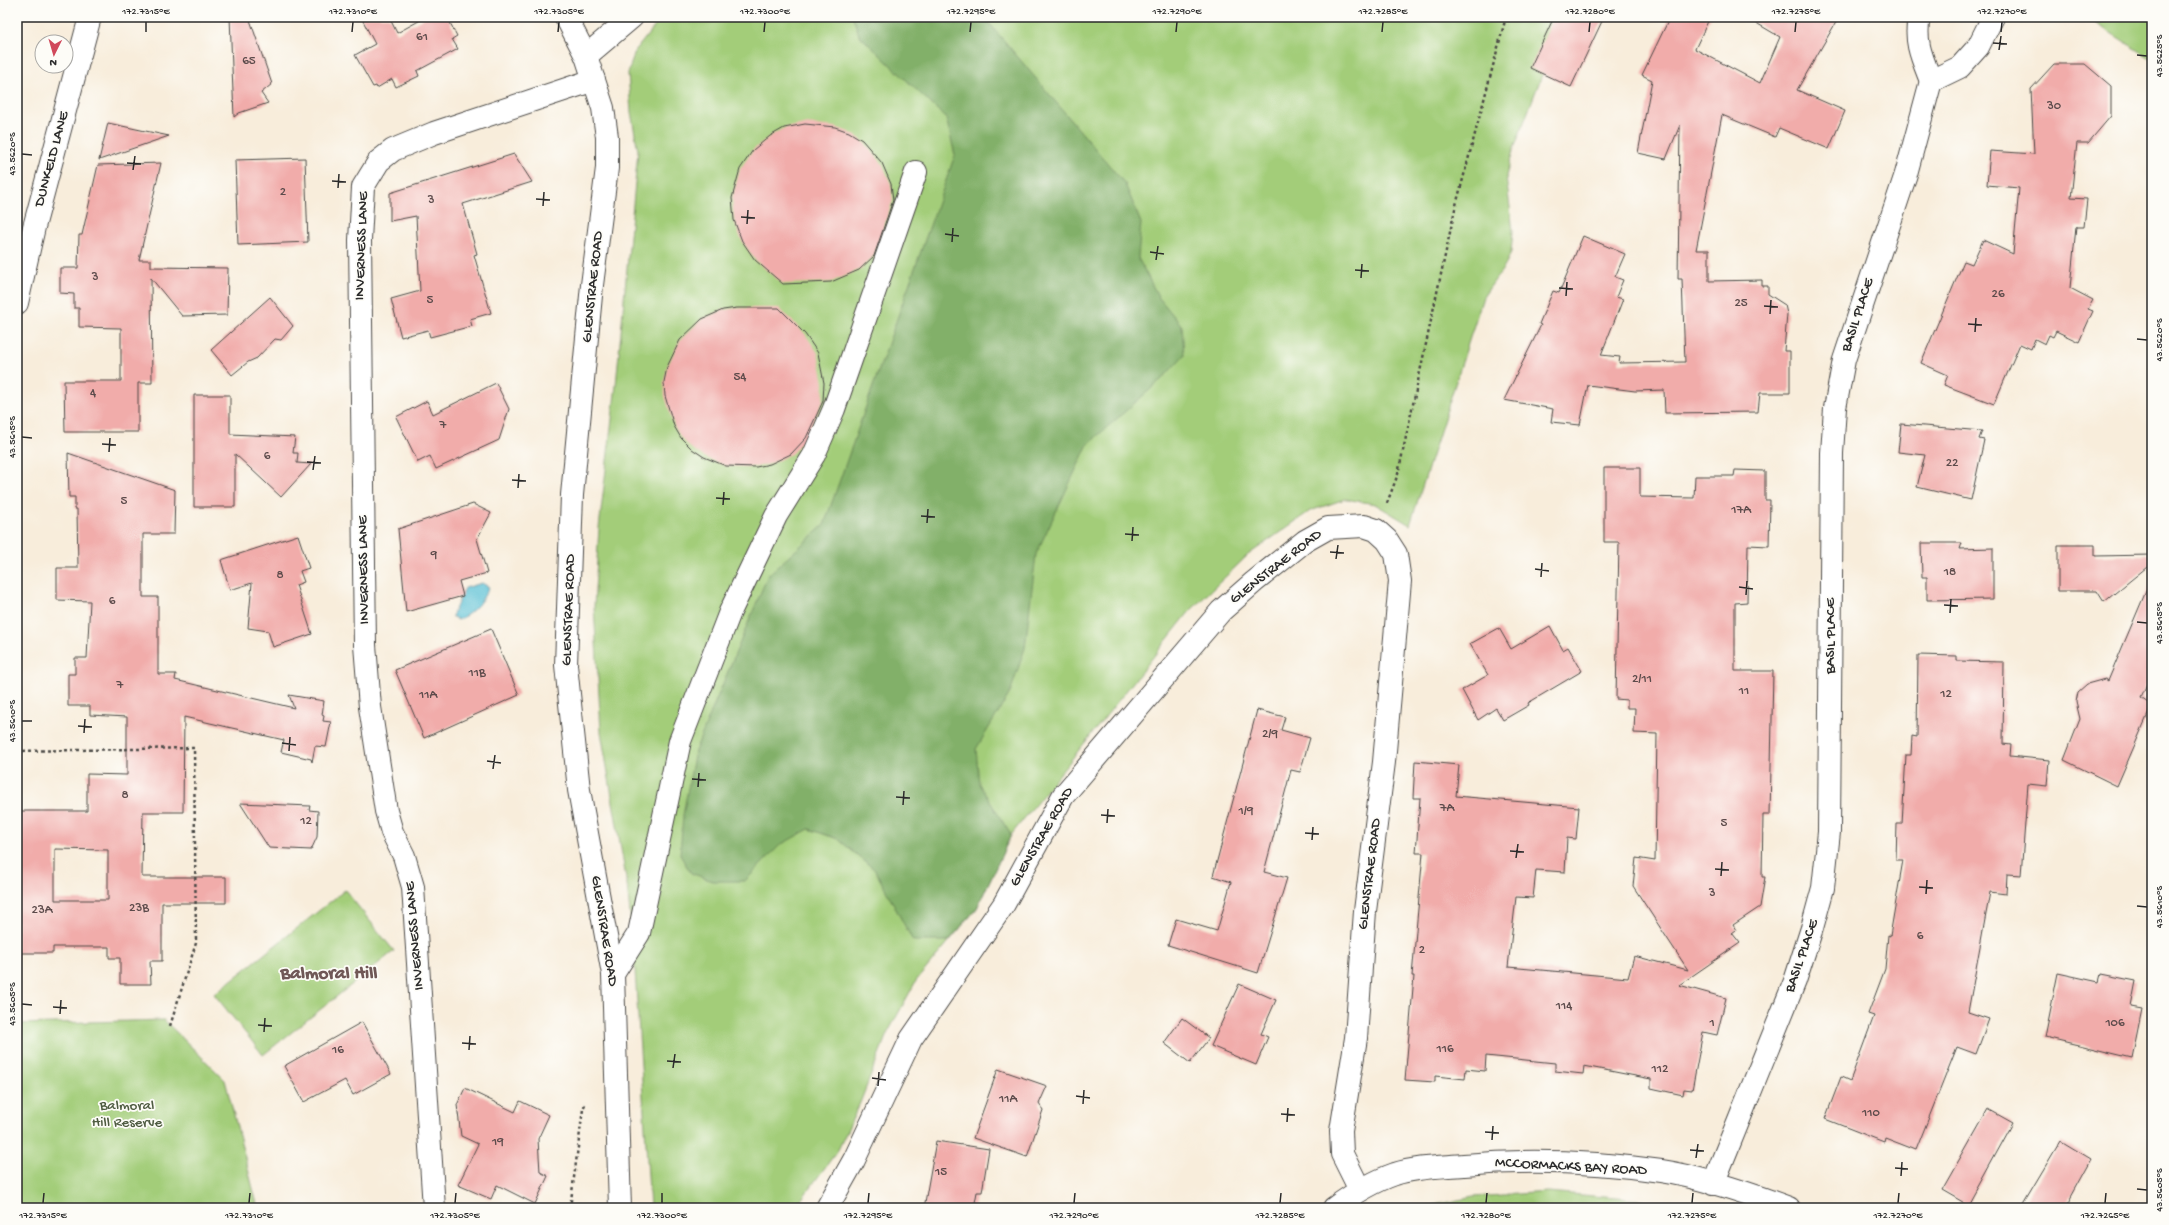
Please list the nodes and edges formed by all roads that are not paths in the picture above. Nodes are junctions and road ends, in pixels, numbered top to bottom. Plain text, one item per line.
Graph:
1 (90, 17) edge
2 (566, 17) edge
3 (632, 17) edge
4 (1919, 17) edge
5 (1993, 17) edge
6 (586, 56) junction
7 (594, 80) junction
8 (1932, 81) junction
9 (916, 172) dead end
10 (17, 303) edge
11 (613, 974) junction
12 (1713, 1184) junction
13 (1360, 1190) junction
14 (434, 1208) edge
15 (620, 1208) edge
16 (827, 1208) edge
17 (1334, 1208) edge
18 (1789, 1208) edge

1 - 10 street, DUNKELD LANE
2 - 6 street, GLENSTRAE ROAD
3 - 6 street
4 - 8 street
5 - 8 street
6 - 7 street, GLENSTRAE ROAD
7 - 11 street, GLENSTRAE ROAD
7 - 14 street, INVERNESS LANE
8 - 12 street, BASIL PLACE
9 - 11 street
11 - 15 street, GLENSTRAE ROAD
12 - 13 street, MCCORMACKS BAY ROAD
12 - 18 street, MCCORMACKS BAY ROAD
13 - 16 street, GLENSTRAE ROAD
13 - 17 street, MCCORMACKS BAY ROAD

